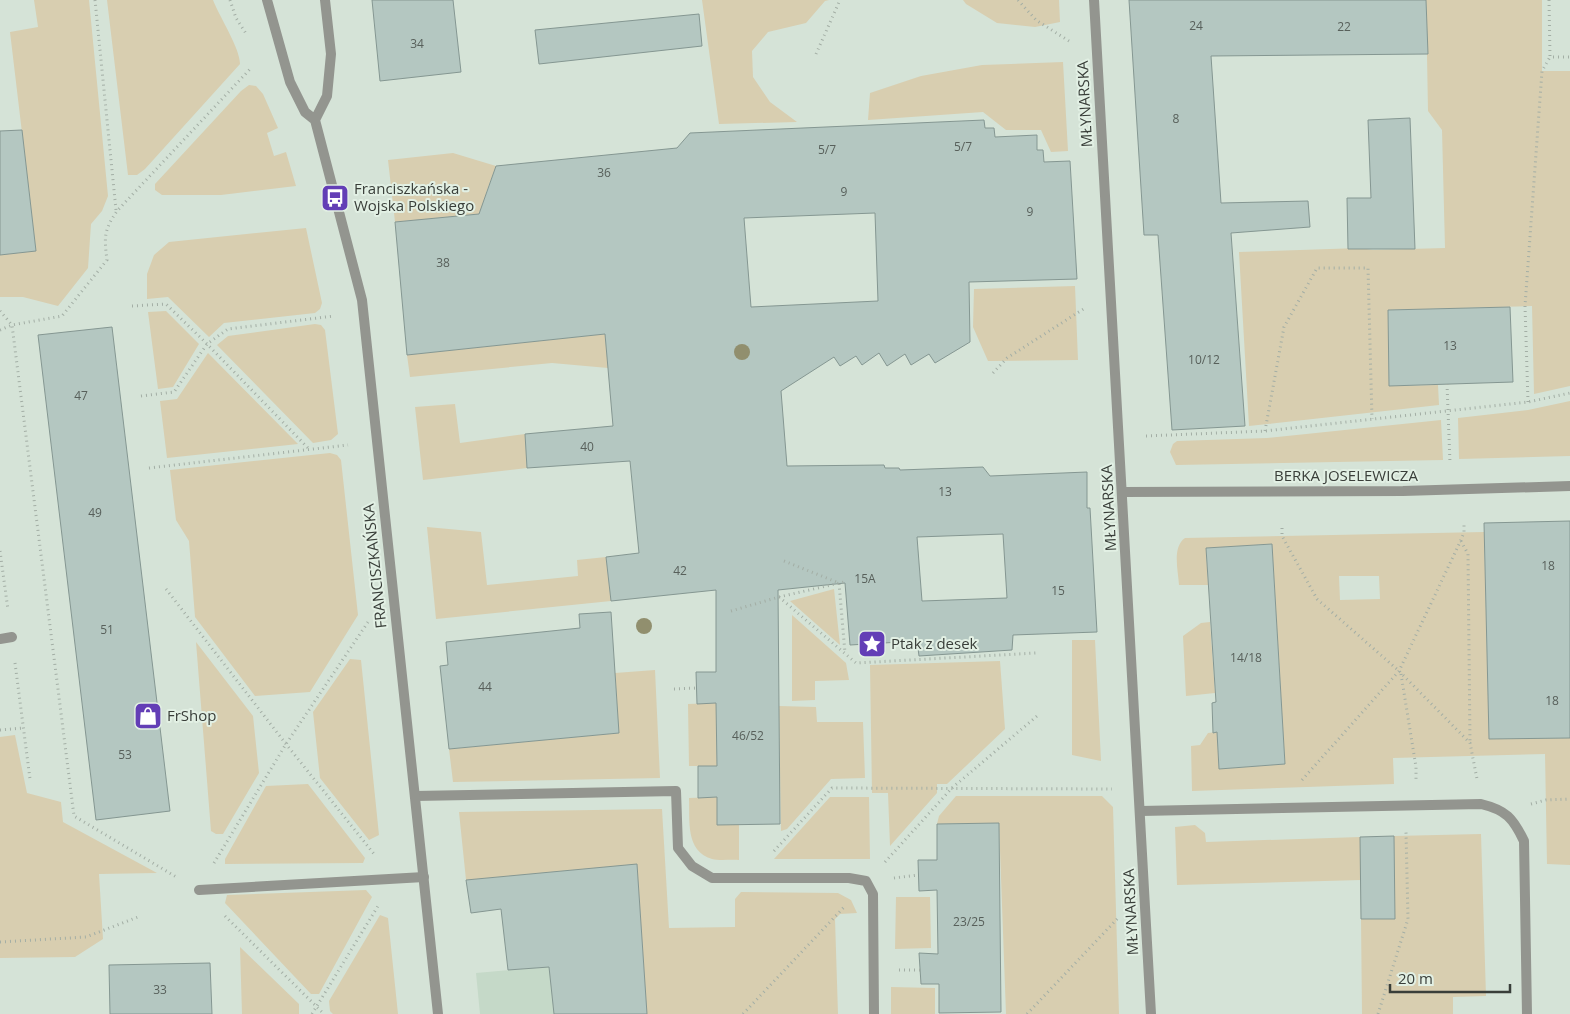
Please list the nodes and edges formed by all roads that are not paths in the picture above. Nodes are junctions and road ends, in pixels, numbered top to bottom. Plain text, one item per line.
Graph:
1 (267, 0) edge
2 (325, 0) edge
3 (1094, 0) edge
4 (315, 120) junction
5 (1570, 486) edge
6 (1122, 492) junction
7 (12, 638) dead end
8 (0, 639) edge
9 (415, 796) junction
10 (1141, 812) junction
11 (424, 878) junction
12 (199, 890) road end
13 (438, 1014) edge
14 (874, 1014) edge
15 (1151, 1014) edge
16 (1527, 1014) edge

1 - 4 street, FRANCISZKAŃSKA
2 - 4 street
3 - 6 street, MŁYNARSKA
4 - 9 street, FRANCISZKAŃSKA
5 - 6 street, BERKA JOSELEWICZA
6 - 10 street, MŁYNARSKA
7 - 8 street
9 - 11 street, FRANCISZKAŃSKA
9 - 14 street
10 - 15 street, MŁYNARSKA
10 - 16 street
11 - 12 street
11 - 13 street, FRANCISZKAŃSKA

